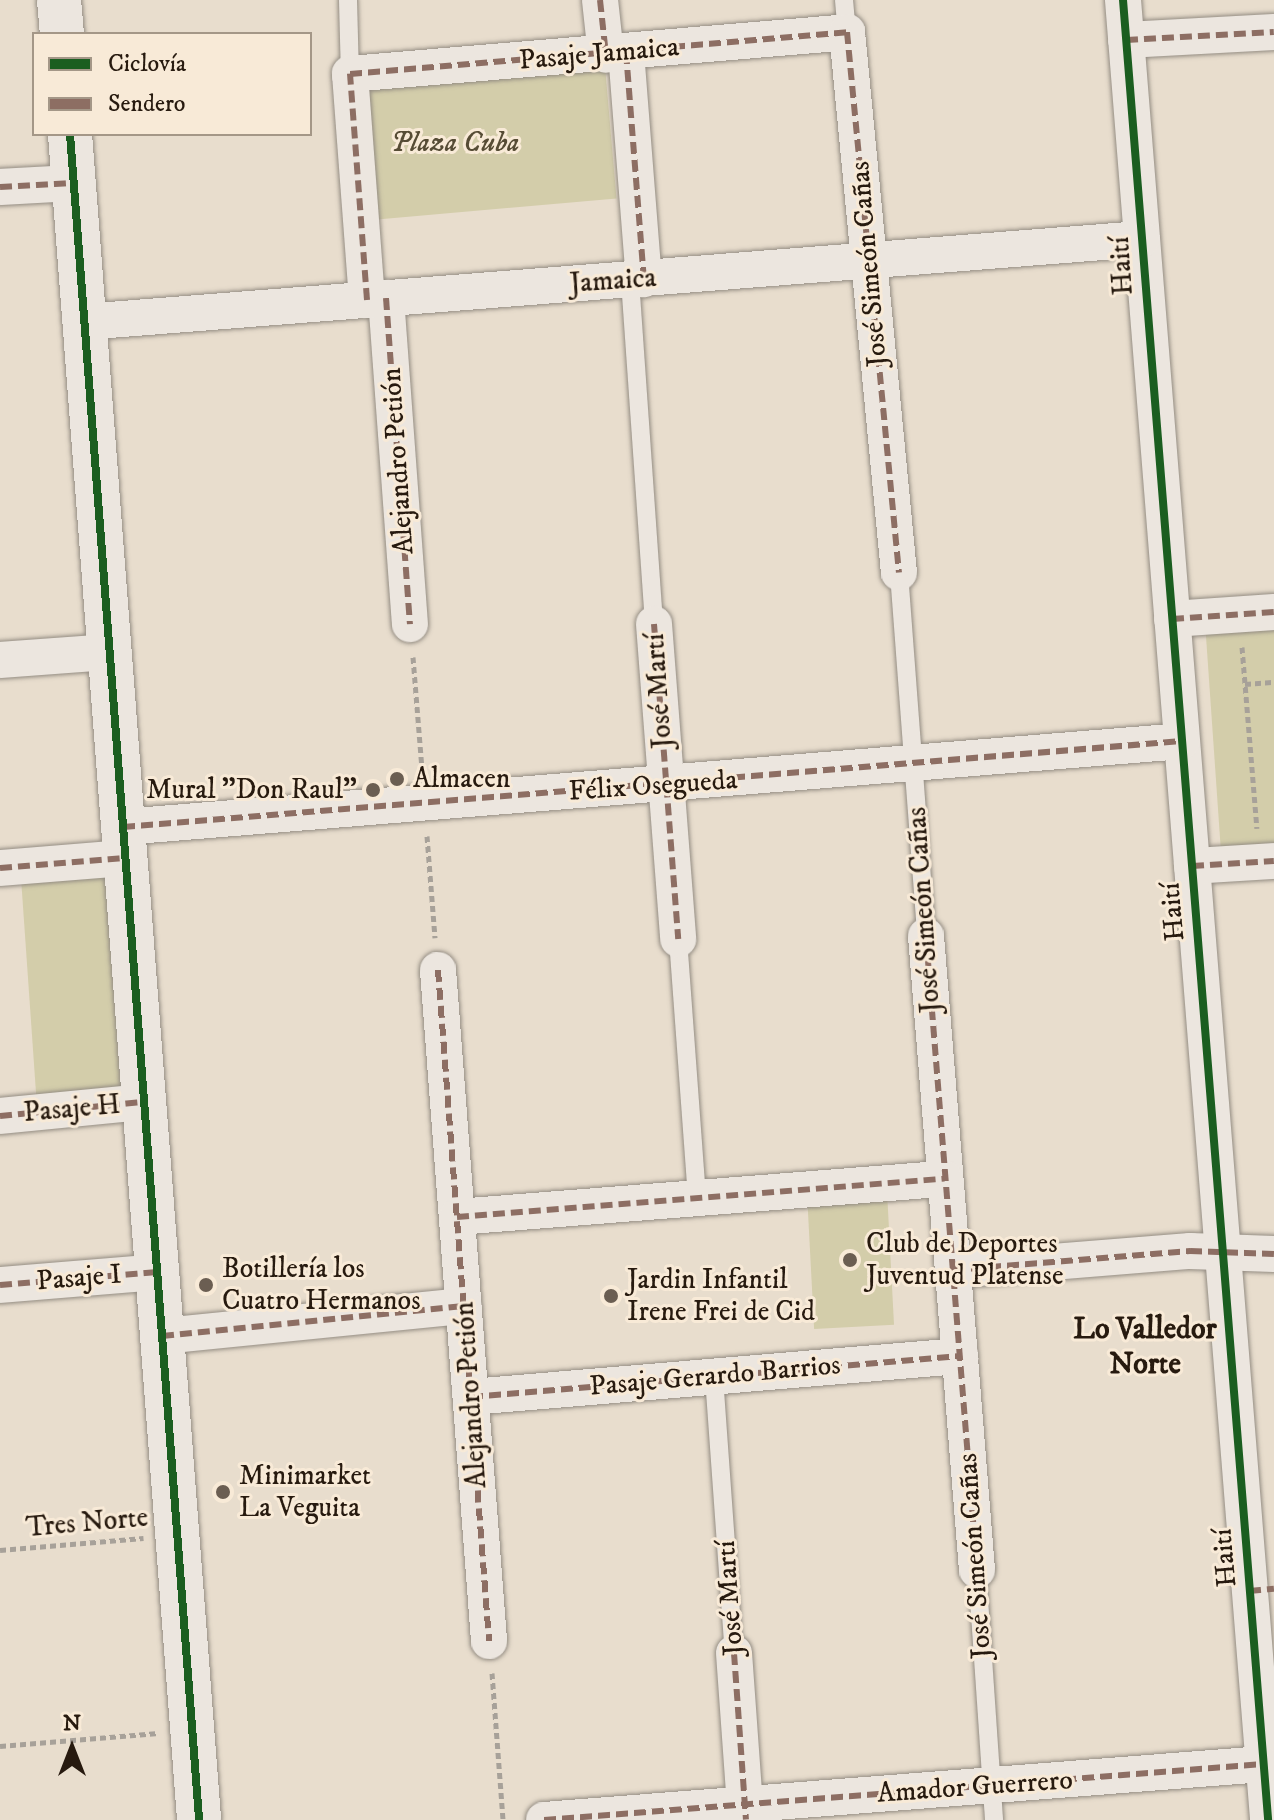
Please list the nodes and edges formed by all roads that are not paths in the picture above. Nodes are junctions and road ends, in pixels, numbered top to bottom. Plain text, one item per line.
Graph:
1 (59, 0) edge
2 (348, 0) edge
3 (600, 0) edge
4 (1123, 0) edge
5 (846, 16) edge
6 (62, 32) edge
7 (1274, 32) edge
8 (1126, 40) junction
9 (616, 54) junction
10 (350, 74) junction
11 (70, 136) edge
12 (73, 183) junction
13 (0, 187) edge
14 (1142, 239) junction
15 (869, 260) junction
16 (637, 279) junction
17 (377, 299) junction
18 (84, 322) junction
19 (899, 573) joint
20 (1257, 613) edge
21 (1172, 619) junction
22 (410, 624) dead end
23 (654, 624) joint
24 (110, 652) junction
25 (0, 660) edge
26 (1182, 741) junction
27 (913, 765) junction
28 (667, 785) junction
29 (124, 842) junction
30 (1267, 862) edge
31 (1192, 866) junction
32 (0, 868) edge
33 (926, 936) joint
34 (678, 939) joint
35 (438, 970) dead end
36 (144, 1102) junction
37 (0, 1116) edge
38 (945, 1179) junction
39 (697, 1198) junction
40 (457, 1217) junction
41 (1223, 1253) junction
42 (1274, 1254) edge
43 (953, 1270) junction
44 (157, 1272) junction
45 (0, 1285) edge
46 (464, 1306) junction
47 (162, 1336) junction
48 (960, 1356) junction
49 (714, 1377) junction
50 (471, 1397) junction
51 (977, 1570) joint
52 (1262, 1590) edge
53 (489, 1641) road end
54 (734, 1653) joint
55 (1263, 1764) junction
56 (992, 1803) edge
57 (745, 1812) edge
58 (199, 1820) edge
59 (544, 1820) edge
60 (1268, 1820) edge

1 - 6 street
2 - 10 lane, Alejandro Petión
3 - 9 street, José Martí
4 - 8 street, Haití
5 - 9 street, Pasaje Jamaica
5 - 15 street, José Simeón Cañas
7 - 8 street
8 - 14 street, Haití
9 - 10 street, Pasaje Jamaica
9 - 16 street, José Martí
10 - 17 street, Alejandro Petión
11 - 12 street
12 - 13 street
12 - 18 street
14 - 15 street, Jamaica
14 - 21 street, Haití
15 - 16 street, Jamaica
15 - 19 street, José Simeón Cañas
16 - 17 street, Jamaica
16 - 23 lane, José Martí
17 - 18 street, Jamaica
17 - 22 street, Alejandro Petión
18 - 24 street
19 - 27 lane, José Simeón Cañas
20 - 21 street
21 - 26 street, Haití
23 - 28 street, José Martí
24 - 25 street
24 - 29 street
26 - 27 street, Félix Osegueda
26 - 31 street, Haití
27 - 28 street, Félix Osegueda
27 - 33 lane, José Simeón Cañas
28 - 29 street, Félix Osegueda
28 - 34 street, José Martí
29 - 32 street, Félix Osegueda
29 - 36 street
30 - 31 street
31 - 41 street, Haití
33 - 38 street, José Simeón Cañas
34 - 39 lane, José Martí
35 - 40 street, Alejandro Petión
36 - 37 street, Pasaje H
36 - 44 street
38 - 39 street
38 - 43 street, José Simeón Cañas
39 - 40 street
40 - 46 street, Alejandro Petión
41 - 42 street
41 - 43 street
41 - 52 street, Haití
43 - 48 street, José Simeón Cañas
44 - 45 street, Pasaje I
44 - 47 street
46 - 47 street
46 - 50 street, Alejandro Petión
47 - 58 street
48 - 49 street, Pasaje Gerardo Barrios
48 - 51 street, José Simeón Cañas
49 - 50 street, Pasaje Gerardo Barrios
49 - 54 lane, José Martí
50 - 53 street, Alejandro Petión
51 - 56 lane, José Simeón Cañas
52 - 55 street, Haití
54 - 57 street, José Martí
55 - 56 street, Amador Guerrero
55 - 60 street, Haití
56 - 57 street, Amador Guerrero
57 - 59 street, Amador Guerrero

